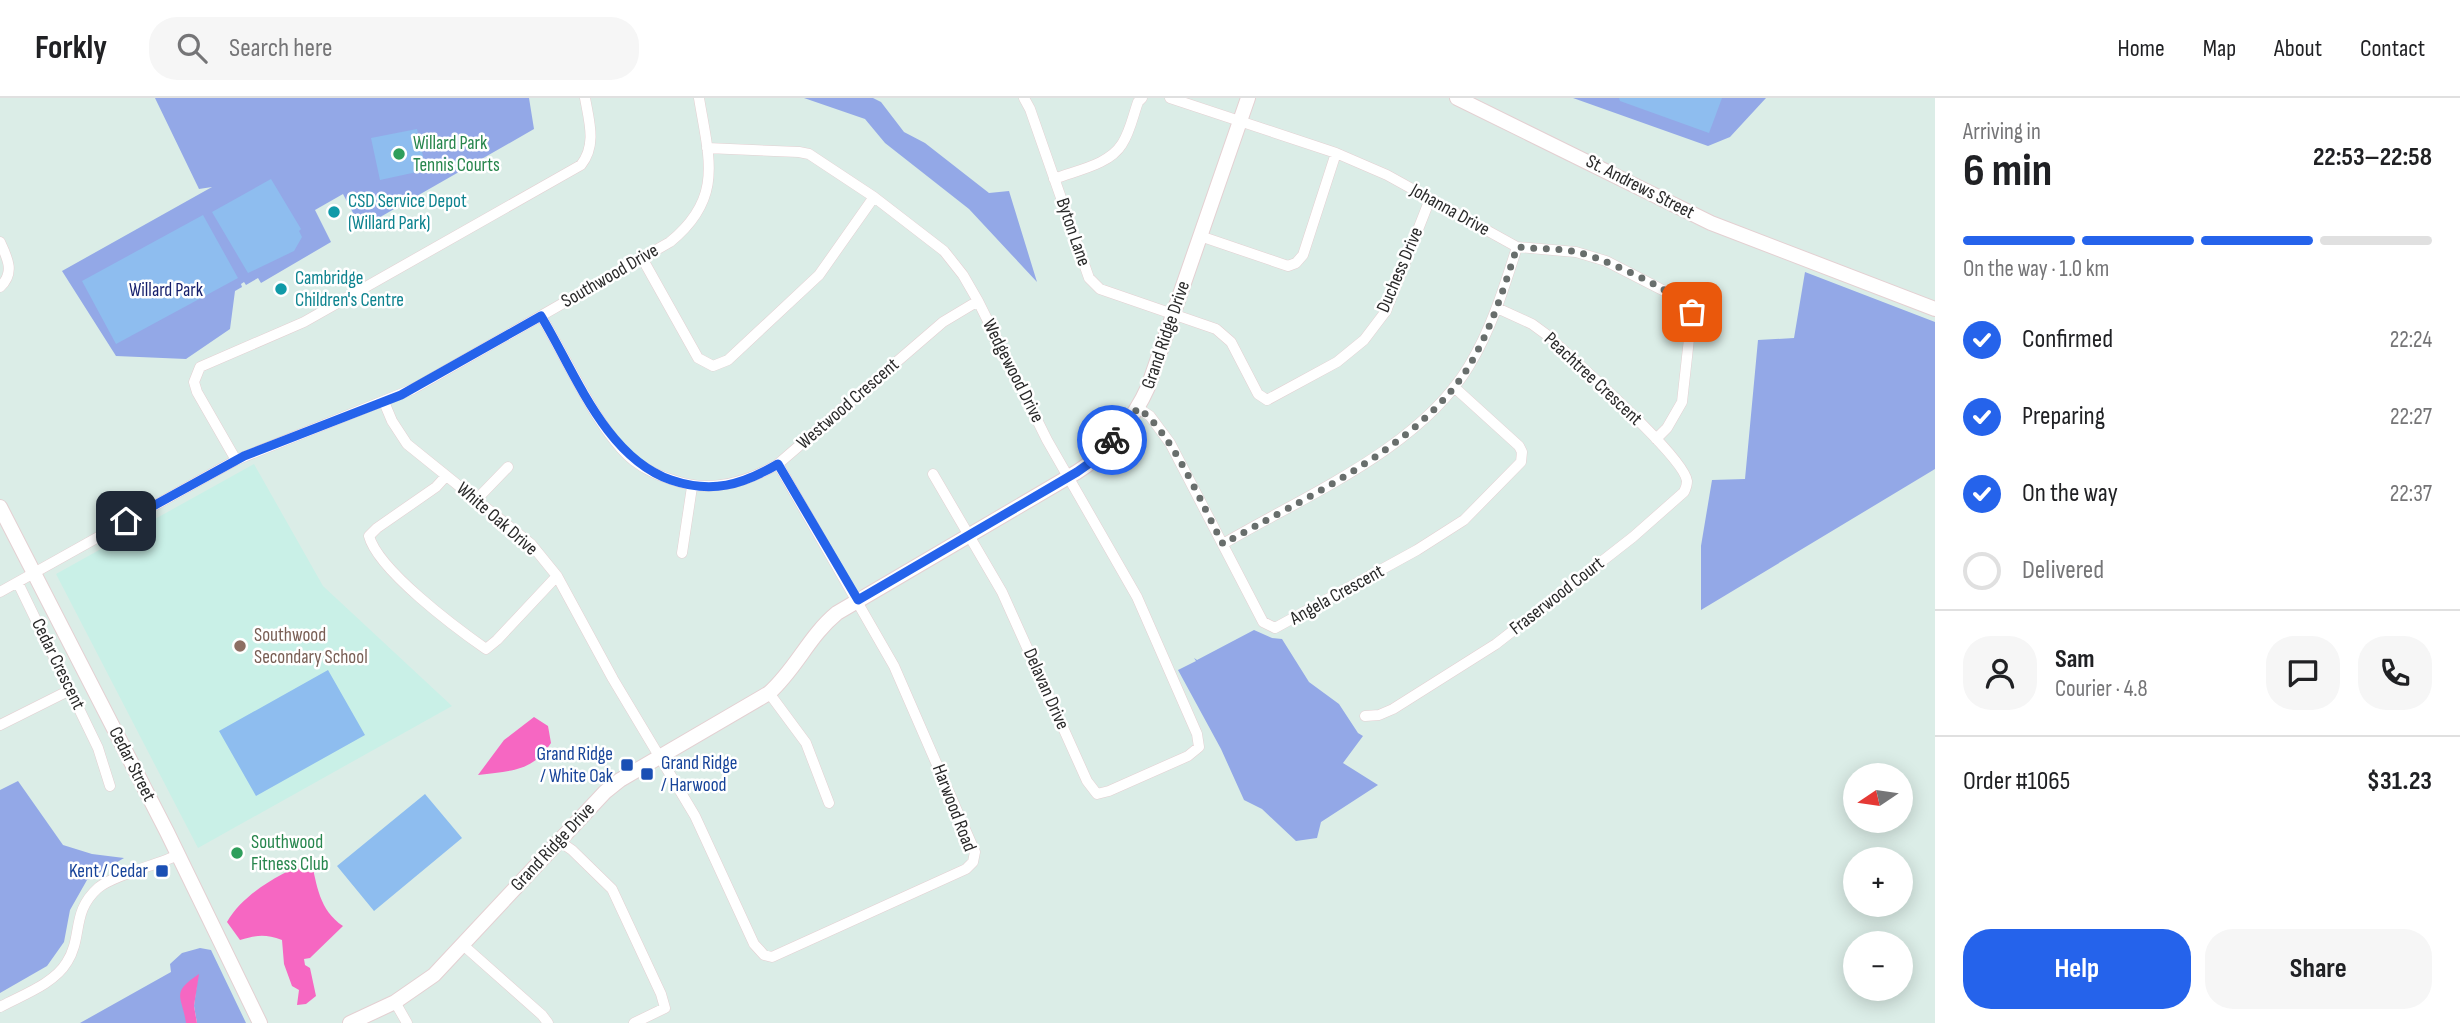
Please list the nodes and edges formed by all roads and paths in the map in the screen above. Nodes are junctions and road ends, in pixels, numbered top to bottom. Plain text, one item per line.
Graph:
1 (586, 98) edge
2 (699, 98) edge
3 (1024, 98) edge
4 (1142, 98) edge
5 (1170, 98) edge
6 (1248, 98) edge
7 (1457, 98) edge
8 (1240, 120) junction
9 (708, 148) junction
10 (1336, 153) junction
11 (1054, 178) junction
12 (874, 197) junction
13 (1430, 199) junction
14 (1200, 236) junction
15 (0, 242) edge
16 (1517, 247) junction
17 (642, 258) junction
18 (0, 287) edge
19 (978, 301) junction
20 (1497, 307) junction
21 (1935, 309) edge
22 (1174, 315) junction
23 (541, 316) junction
24 (1454, 387) junction
25 (384, 402) junction
26 (1138, 408) junction
27 (1656, 439) junction
28 (236, 460) junction
29 (778, 464) junction
30 (508, 467) dead end
31 (933, 474) dead end
32 (446, 476) junction
33 (1068, 477) junction
34 (692, 487) junction
35 (477, 499) junction
36 (0, 507) edge
37 (970, 535) junction
38 (1223, 544) junction
39 (682, 554) dead end
40 (34, 572) junction
41 (557, 576) junction
42 (18, 583) junction
43 (0, 592) edge
44 (858, 600) junction
45 (70, 690) junction
46 (769, 693) junction
47 (1365, 716) dead end
48 (0, 725) edge
49 (1197, 734) joint
50 (660, 757) junction
51 (110, 786) dead end
52 (829, 803) dead end
53 (559, 841) junction
54 (178, 855) junction
55 (463, 945) junction
56 (395, 1002) junction
57 (0, 1007) edge
58 (260, 1023) edge
59 (350, 1023) edge
60 (407, 1023) edge
61 (548, 1023) edge
62 (634, 1023) edge

1 - 28 street
2 - 9 street, Southwood Drive
3 - 11 street, Byton Lane
4 - 11 street
5 - 8 street, Johanna Drive
6 - 8 street, Grand Ridge Drive
7 - 21 street, St. Andrews Street
8 - 10 street, Johanna Drive
8 - 14 street, Grand Ridge Drive
9 - 12 street, Wedgewood Drive
9 - 17 street, Southwood Drive
10 - 13 street, Johanna Drive
10 - 14 street
11 - 22 street, Byton Lane
12 - 17 street
12 - 19 street, Wedgewood Drive
13 - 16 street, Johanna Drive
13 - 22 street, Duchess Drive
14 - 22 street, Grand Ridge Drive
15 - 18 street
16 - 20 street
16 - 27 street, Peachtree Crescent
17 - 23 street, Southwood Drive
19 - 29 street, Westwood Crescent
19 - 33 street, Wedgewood Drive
20 - 24 street
20 - 27 street, Peachtree Crescent
22 - 26 street, Grand Ridge Drive
23 - 25 street, Southwood Drive
23 - 34 street, Westwood Crescent
24 - 38 street
24 - 38 street, Angela Crescent
25 - 28 street, Southwood Drive
25 - 32 street, White Oak Drive
26 - 33 street, Grand Ridge Drive
26 - 38 street, Angela Crescent
27 - 47 street, Fraserwood Court
28 - 40 street, Southwood Drive
29 - 34 street, Westwood Crescent
29 - 44 street, Harwood Road
30 - 35 street
31 - 37 street, Delavan Drive
32 - 35 street, White Oak Drive
32 - 41 street
33 - 37 street, Grand Ridge Drive
33 - 49 street, Wedgewood Drive
34 - 39 street
35 - 41 street, White Oak Drive
36 - 40 street, Cedar Street
37 - 44 street, Grand Ridge Drive
37 - 49 street, Delavan Drive
40 - 42 street, Southwood Drive
40 - 54 street, Cedar Street
41 - 50 street, White Oak Drive
42 - 43 street, Southwood Drive
42 - 45 street, Cedar Crescent
44 - 46 street, Grand Ridge Drive
44 - 50 street, Harwood Road
45 - 48 street
45 - 51 street, Cedar Crescent
46 - 50 street, Grand Ridge Drive
46 - 52 street
50 - 53 street, Grand Ridge Drive
53 - 55 street, Grand Ridge Drive
53 - 62 street
54 - 57 street
54 - 58 street, Cedar Street
55 - 56 street, Grand Ridge Drive
55 - 61 street
56 - 59 street, Grand Ridge Drive
56 - 60 street

